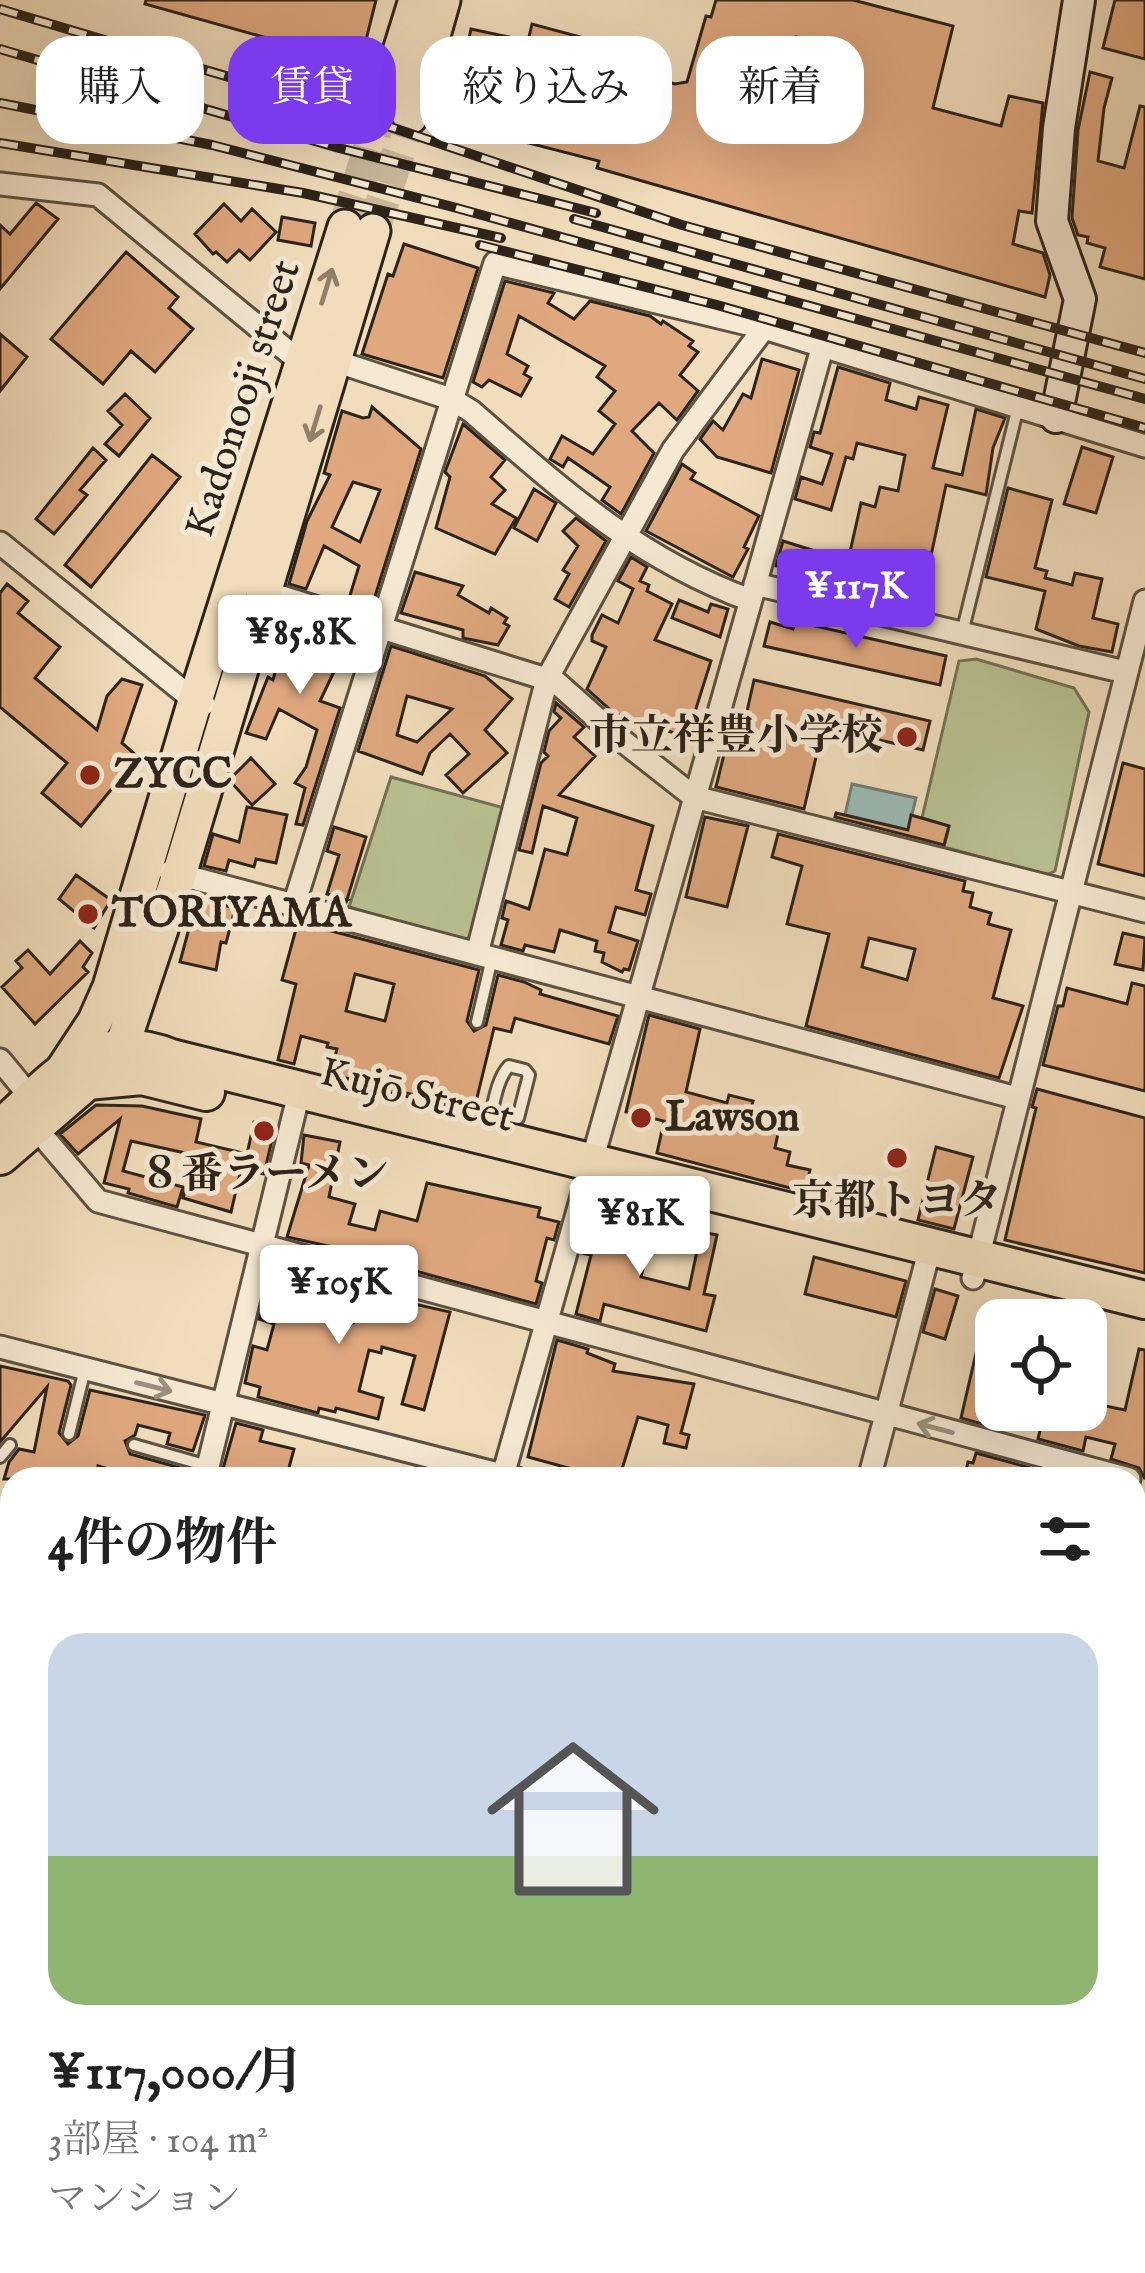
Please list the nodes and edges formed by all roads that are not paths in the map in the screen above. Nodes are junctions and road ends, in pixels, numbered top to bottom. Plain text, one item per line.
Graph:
1 (416, 0) edge
2 (443, 0) edge
3 (1078, 0) edge
4 (0, 184) edge
5 (359, 229) tunnel mouth
6 (764, 328) junction
7 (823, 345) junction
8 (319, 362) junction
9 (451, 399) junction
10 (1018, 407) junction
11 (1056, 417) junction
12 (1145, 446) edge
13 (622, 537) junction
14 (0, 543) edge
15 (249, 587) junction
16 (752, 592) junction
17 (1145, 601) edge
18 (382, 630) junction
19 (962, 633) junction
20 (1125, 672) junction
21 (547, 679) junction
22 (195, 701) junction
23 (227, 712) junction
24 (694, 797) junction
25 (162, 870) junction
26 (1069, 892) junction
27 (294, 905) junction
28 (1145, 911) edge
29 (485, 956) junction
30 (110, 987) junction
31 (637, 997) junction
32 (477, 1022) dead end
33 (0, 1060) edge
34 (132, 1061) junction
35 (75, 1076) junction
36 (1017, 1098) junction
37 (297, 1101) junction
38 (22, 1117) edge
39 (489, 1124) junction
40 (0, 1156) edge
41 (587, 1172) junction
42 (262, 1248) junction
43 (927, 1257) junction
44 (975, 1269) junction
45 (1145, 1300) edge
46 (1145, 1320) edge
47 (547, 1324) junction
48 (0, 1347) edge
49 (85, 1369) junction
50 (222, 1404) junction
51 (885, 1414) junction
52 (69, 1434) dead end
53 (10, 1444) dead end
54 (134, 1445) dead end
55 (0, 1457) edge
56 (191, 1467) edge
57 (208, 1467) edge
58 (465, 1467) edge
59 (511, 1467) edge
60 (872, 1467) edge
61 (1083, 1467) edge

1 - 2 main road
3 - 11 street
4 - 8 street
5 - 8 main road, Kadonooji street
6 - 7 street
6 - 9 street
6 - 13 street
7 - 10 street
7 - 16 street
8 - 9 street
8 - 15 main road, Kadonooji street
9 - 13 street
9 - 18 street
10 - 11 street
10 - 19 lane
11 - 12 street
13 - 16 street
13 - 21 street
14 - 22 street
15 - 18 street
15 - 22 main road, Kadonooji street
15 - 23 main road, Kadonooji street
16 - 19 street
16 - 24 street
17 - 20 street
18 - 21 street
18 - 27 street
19 - 20 street
20 - 26 street
21 - 24 street
21 - 29 street
22 - 23 street
22 - 25 main road, Kadonooji street
23 - 25 main road, Kadonooji street
24 - 26 street
24 - 31 street
25 - 27 street
25 - 30 main road, Kadonooji street
25 - 34 main road, Kadonooji street
26 - 28 street
26 - 36 street
27 - 29 street
29 - 31 street
29 - 32 lane
30 - 34 main road
30 - 35 main road, Kadonooji street
31 - 36 street
31 - 41 street
33 - 38 street
34 - 35 highway, Kujō Street
34 - 37 highway, Kujō Street
35 - 38 highway
36 - 44 street
37 - 39 highway, Kujō Street
37 - 41 highway, Kujō Street
37 - 42 street
38 - 40 highway
38 - 42 street
39 - 39 lane
39 - 41 highway, Kujō Street
41 - 43 highway, Kujō Street
41 - 47 street
42 - 47 street
42 - 50 street
43 - 44 highway, Kujō Street
43 - 51 street
44 - 45 highway, Kujō Street
44 - 46 highway, Kujō Street
47 - 51 street
47 - 59 street
48 - 49 street
49 -> 50 street
49 - 52 lane
50 - 57 street
50 - 58 street
51 - 60 street
61 -> 51 street
53 - 55 lane
54 - 56 lane

